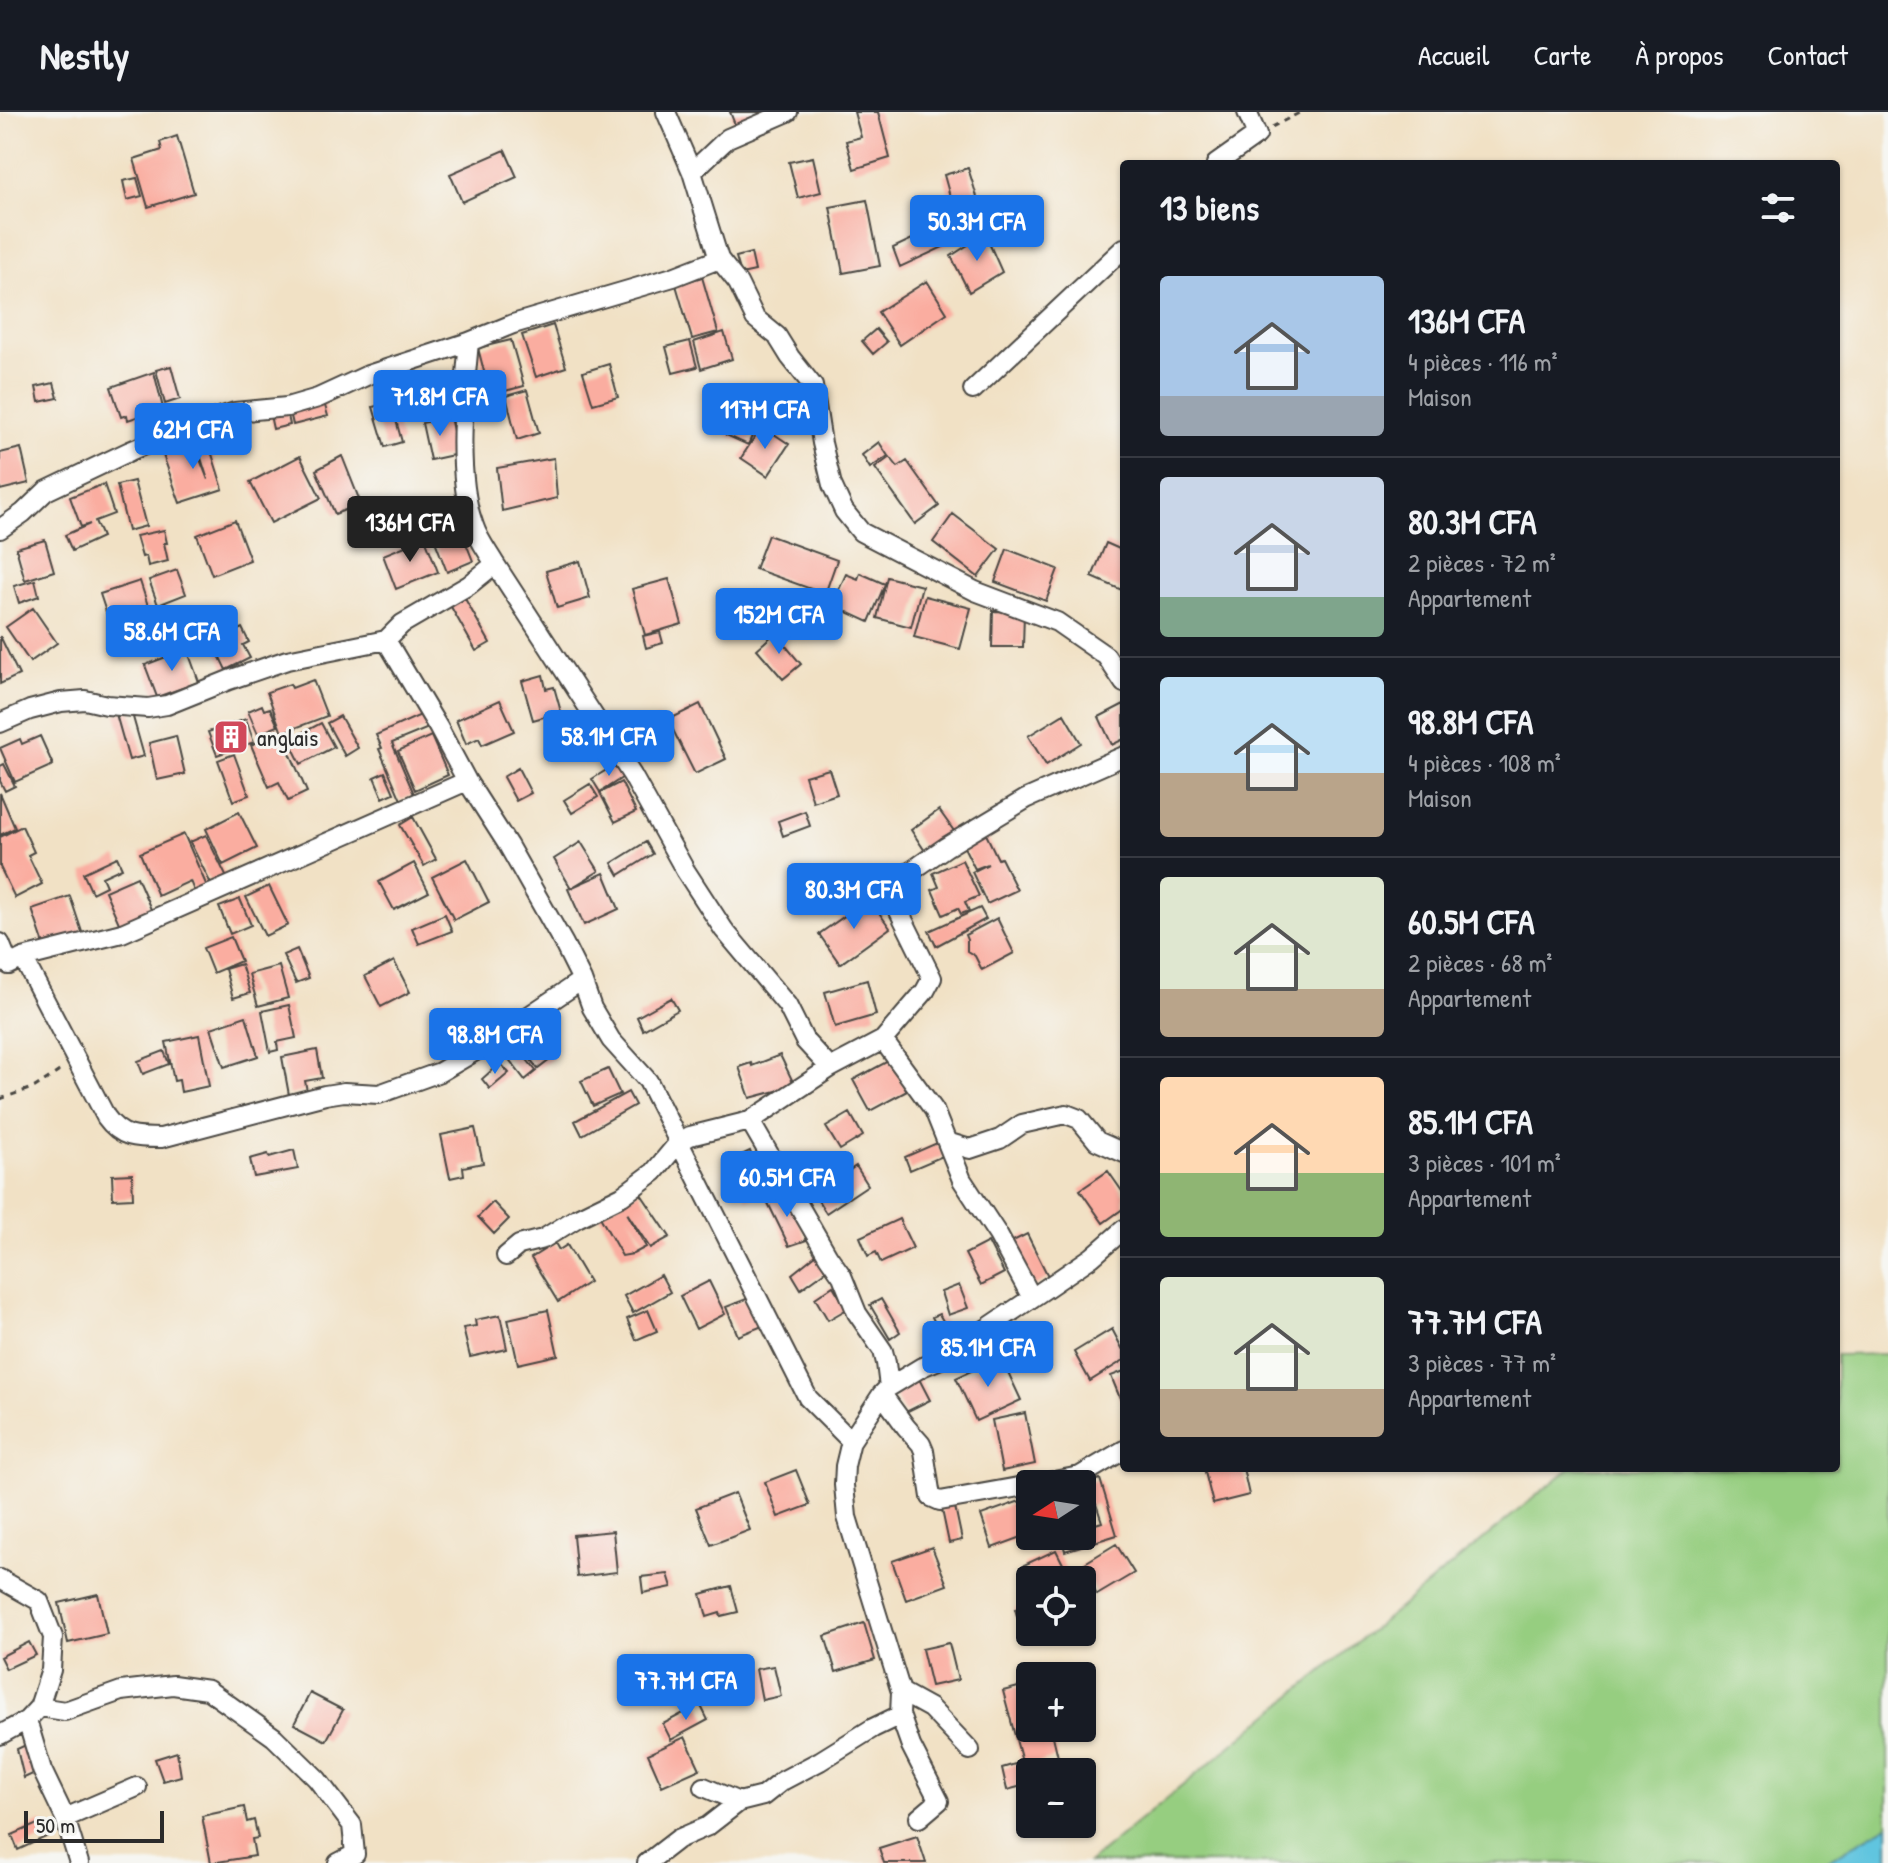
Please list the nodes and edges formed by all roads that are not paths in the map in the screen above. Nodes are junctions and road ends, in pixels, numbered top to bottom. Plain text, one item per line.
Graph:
1 (666, 112) edge
2 (788, 112) edge
3 (1247, 112) edge
4 (1222, 160) edge
5 (692, 172) junction
6 (1120, 252) edge
7 (719, 259) junction
8 (469, 342) junction
9 (973, 390) dead end
10 (0, 529) edge
11 (495, 564) junction
12 (386, 640) junction
13 (1120, 677) edge
14 (0, 723) edge
15 (1120, 758) edge
16 (467, 781) junction
17 (0, 943) edge
18 (11, 964) edge
19 (582, 980) junction
20 (883, 1040) junction
21 (830, 1068) junction
22 (750, 1121) junction
23 (679, 1142) junction
24 (947, 1142) junction
25 (1120, 1151) edge
26 (1120, 1232) edge
27 (506, 1256) dead end
28 (1032, 1298) junction
29 (885, 1390) junction
30 (851, 1441) junction
31 (1120, 1452) edge
32 (1090, 1470) edge
33 (1016, 1487) edge
34 (0, 1579) edge
35 (901, 1692) junction
36 (33, 1714) junction
37 (900, 1715) junction
38 (0, 1735) edge
39 (970, 1750) dead end
40 (137, 1787) dead end
41 (704, 1787) dead end
42 (739, 1802) junction
43 (65, 1818) junction
44 (919, 1818) dead end
45 (79, 1863) edge
46 (338, 1863) edge
47 (647, 1863) edge

1 - 5 street
2 - 5 street
3 - 4 street
5 - 7 street
6 - 9 street
7 - 8 street
7 - 13 street
8 - 10 street
8 - 11 street
11 - 12 street
11 - 21 street
12 - 14 street
12 - 16 street
15 - 20 street
16 - 18 street
16 - 19 street
17 - 18 street
18 - 19 street
19 - 23 street
20 - 21 street
20 - 24 street
21 - 22 street
22 - 23 street
22 - 29 street
23 - 27 street
23 - 30 street
24 - 25 street
24 - 28 street
26 - 28 street
28 - 29 street
29 - 30 street
29 - 33 street
30 - 35 street
31 - 32 street
34 - 36 street
35 - 37 street
35 - 39 street
36 - 38 street
36 - 43 street
36 - 46 street
37 - 42 street
37 - 44 street
40 - 43 street
41 - 42 street
42 - 47 street
43 - 45 street

